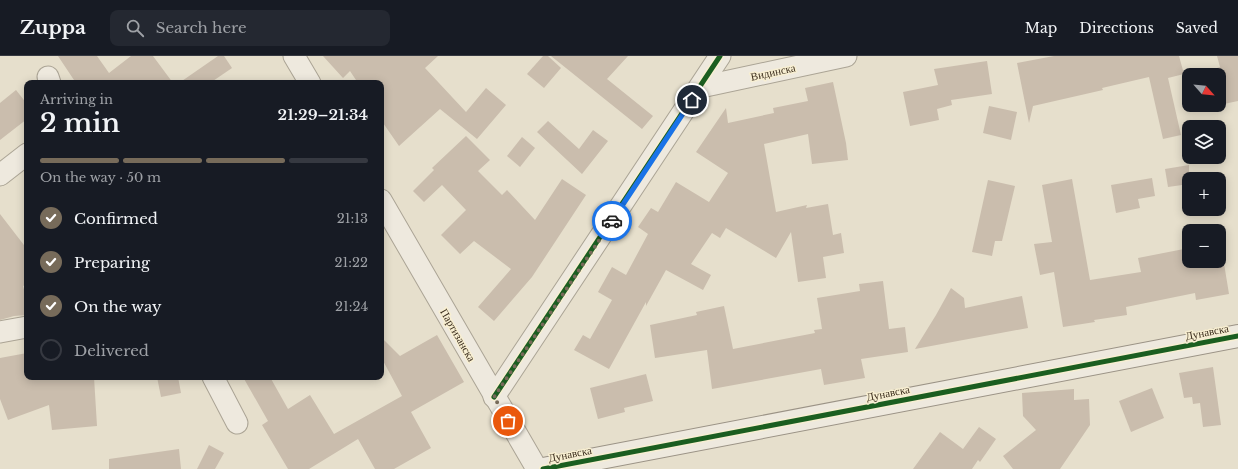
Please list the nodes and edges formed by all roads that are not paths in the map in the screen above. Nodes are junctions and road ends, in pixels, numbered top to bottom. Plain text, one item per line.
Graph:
1 (294, 56) edge
2 (720, 56) edge
3 (846, 56) edge
4 (308, 80) edge
5 (701, 87) junction
6 (24, 156) edge
7 (0, 175) edge
8 (384, 205) edge
9 (24, 328) edge
10 (0, 332) edge
11 (1238, 336) edge
12 (215, 380) edge
13 (494, 397) junction
14 (237, 423) dead end
15 (537, 469) edge
16 (543, 469) edge

1 - 4 street
2 - 5 street
3 - 5 street, Видинска
5 - 13 street
6 - 7 street
8 - 13 street, Партизанска
9 - 10 street
11 - 16 street, Дунавска
12 - 14 street
13 - 15 street, Партизанска

